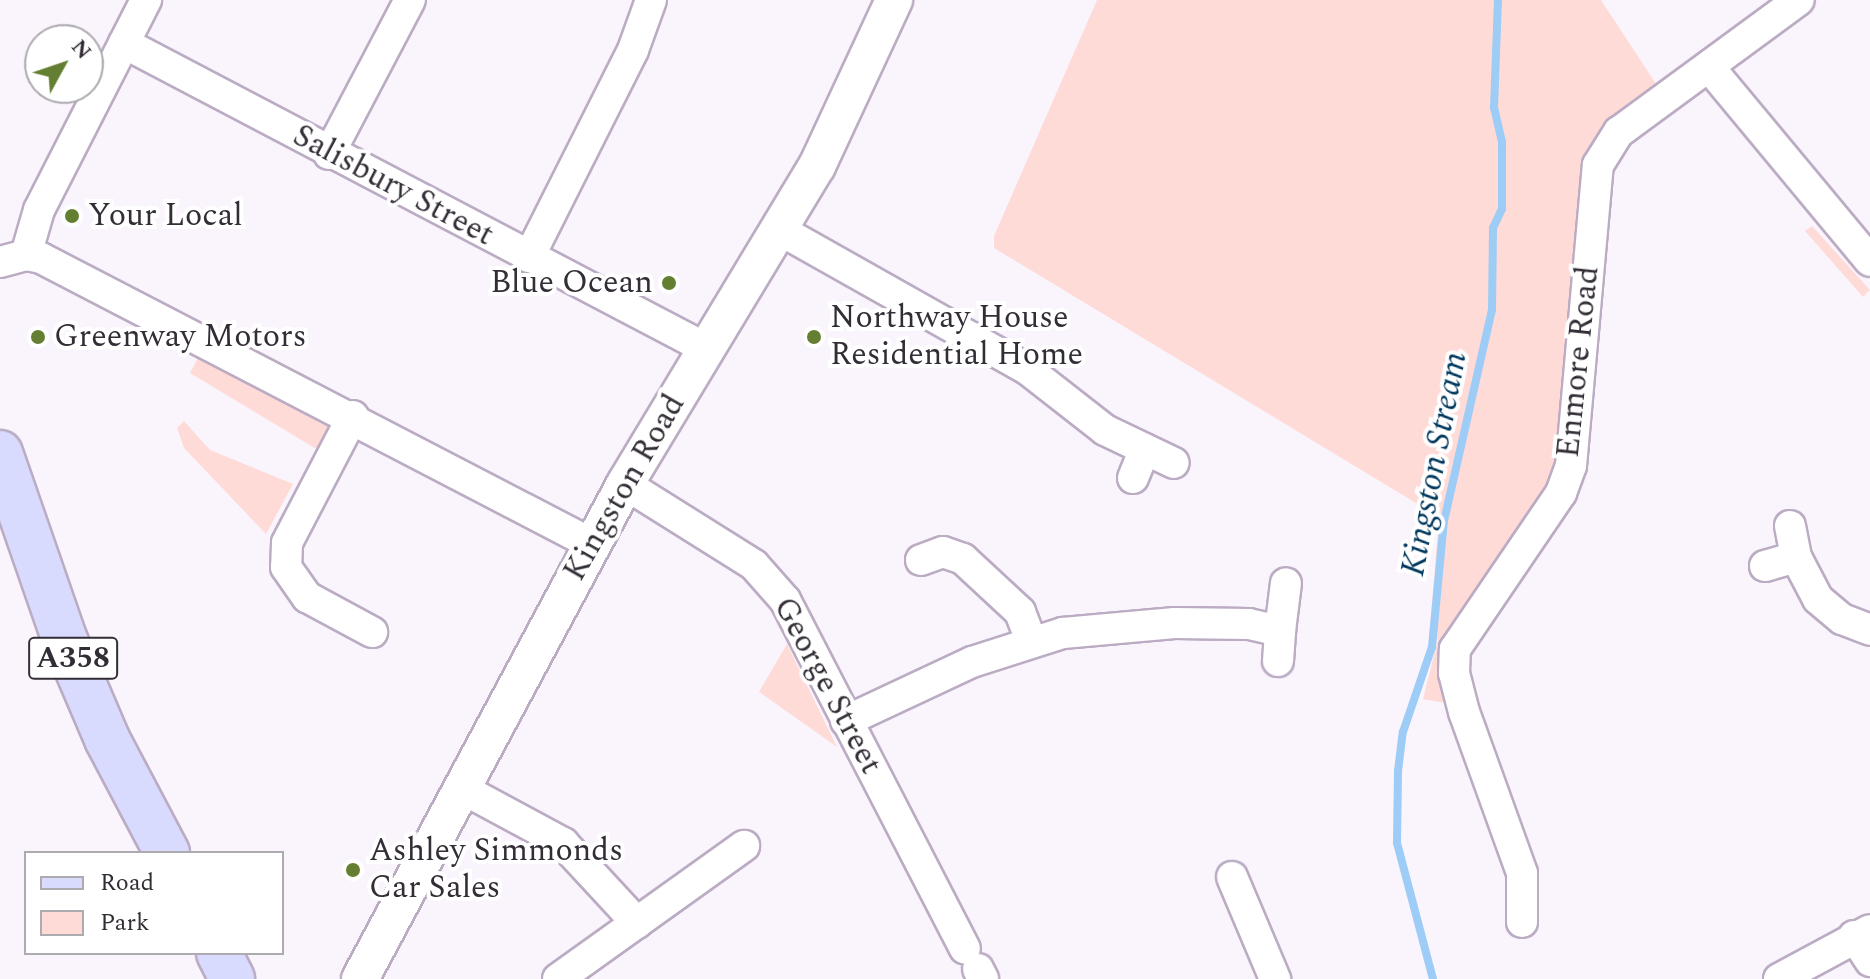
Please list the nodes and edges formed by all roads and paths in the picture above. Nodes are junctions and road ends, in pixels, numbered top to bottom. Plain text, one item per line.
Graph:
1 (146, 0) edge
2 (410, 0) edge
3 (651, 0) edge
4 (894, 0) edge
5 (1799, 0) edge
6 (124, 43) junction
7 (1709, 67) junction
8 (329, 154) junction
9 (780, 230) junction
10 (529, 257) junction
11 (13, 258) edge
12 (1870, 261) edge
13 (707, 349) junction
14 (353, 416) junction
15 (1145, 449) junction
16 (0, 453) edge
17 (1174, 463) dead end
18 (1133, 478) dead end
19 (625, 484) junction
20 (9, 517) edge
21 (1790, 526) dead end
22 (592, 544) junction
23 (1796, 557) junction
24 (921, 560) dead end
25 (1765, 566) dead end
26 (1286, 583) dead end
27 (1870, 630) edge
28 (1280, 631) junction
29 (372, 632) dead end
30 (1031, 640) junction
31 (1278, 661) dead end
32 (846, 721) junction
33 (461, 788) junction
34 (744, 846) dead end
35 (166, 851) edge
36 (1232, 877) dead end
37 (1522, 922) dead end
38 (637, 923) junction
39 (1865, 942) edge
40 (220, 955) edge
41 (975, 965) edge
42 (232, 979) edge
43 (360, 979) edge
44 (558, 979) edge
45 (1275, 979) edge
46 (1779, 979) edge

1 - 6 street
2 - 8 street
3 - 10 street
4 - 9 street, Kingston Road
5 - 7 street, Enmore Road
6 - 8 street, Salisbury Street
6 - 11 street
7 - 12 street
7 - 37 street, Enmore Road
8 - 10 street, Salisbury Street
9 - 13 street, Kingston Road
9 - 15 street
10 - 13 street, Salisbury Street
11 - 14 street
13 - 19 street, Kingston Road
14 - 22 street
14 - 29 street
15 - 17 street
15 - 18 street
16 - 20 main road, A358
19 - 22 street, Kingston Road
19 - 32 street, George Street
20 - 35 main road, A358
21 - 23 street
22 - 33 street, Kingston Road
23 - 25 street
23 - 27 street
24 - 30 street
26 - 28 street
28 - 30 street
28 - 31 street
30 - 32 street
32 - 41 street, George Street
33 - 38 street
33 - 43 street, Kingston Road
34 - 38 street
36 - 45 street
38 - 44 street
39 - 46 street
40 - 42 main road

